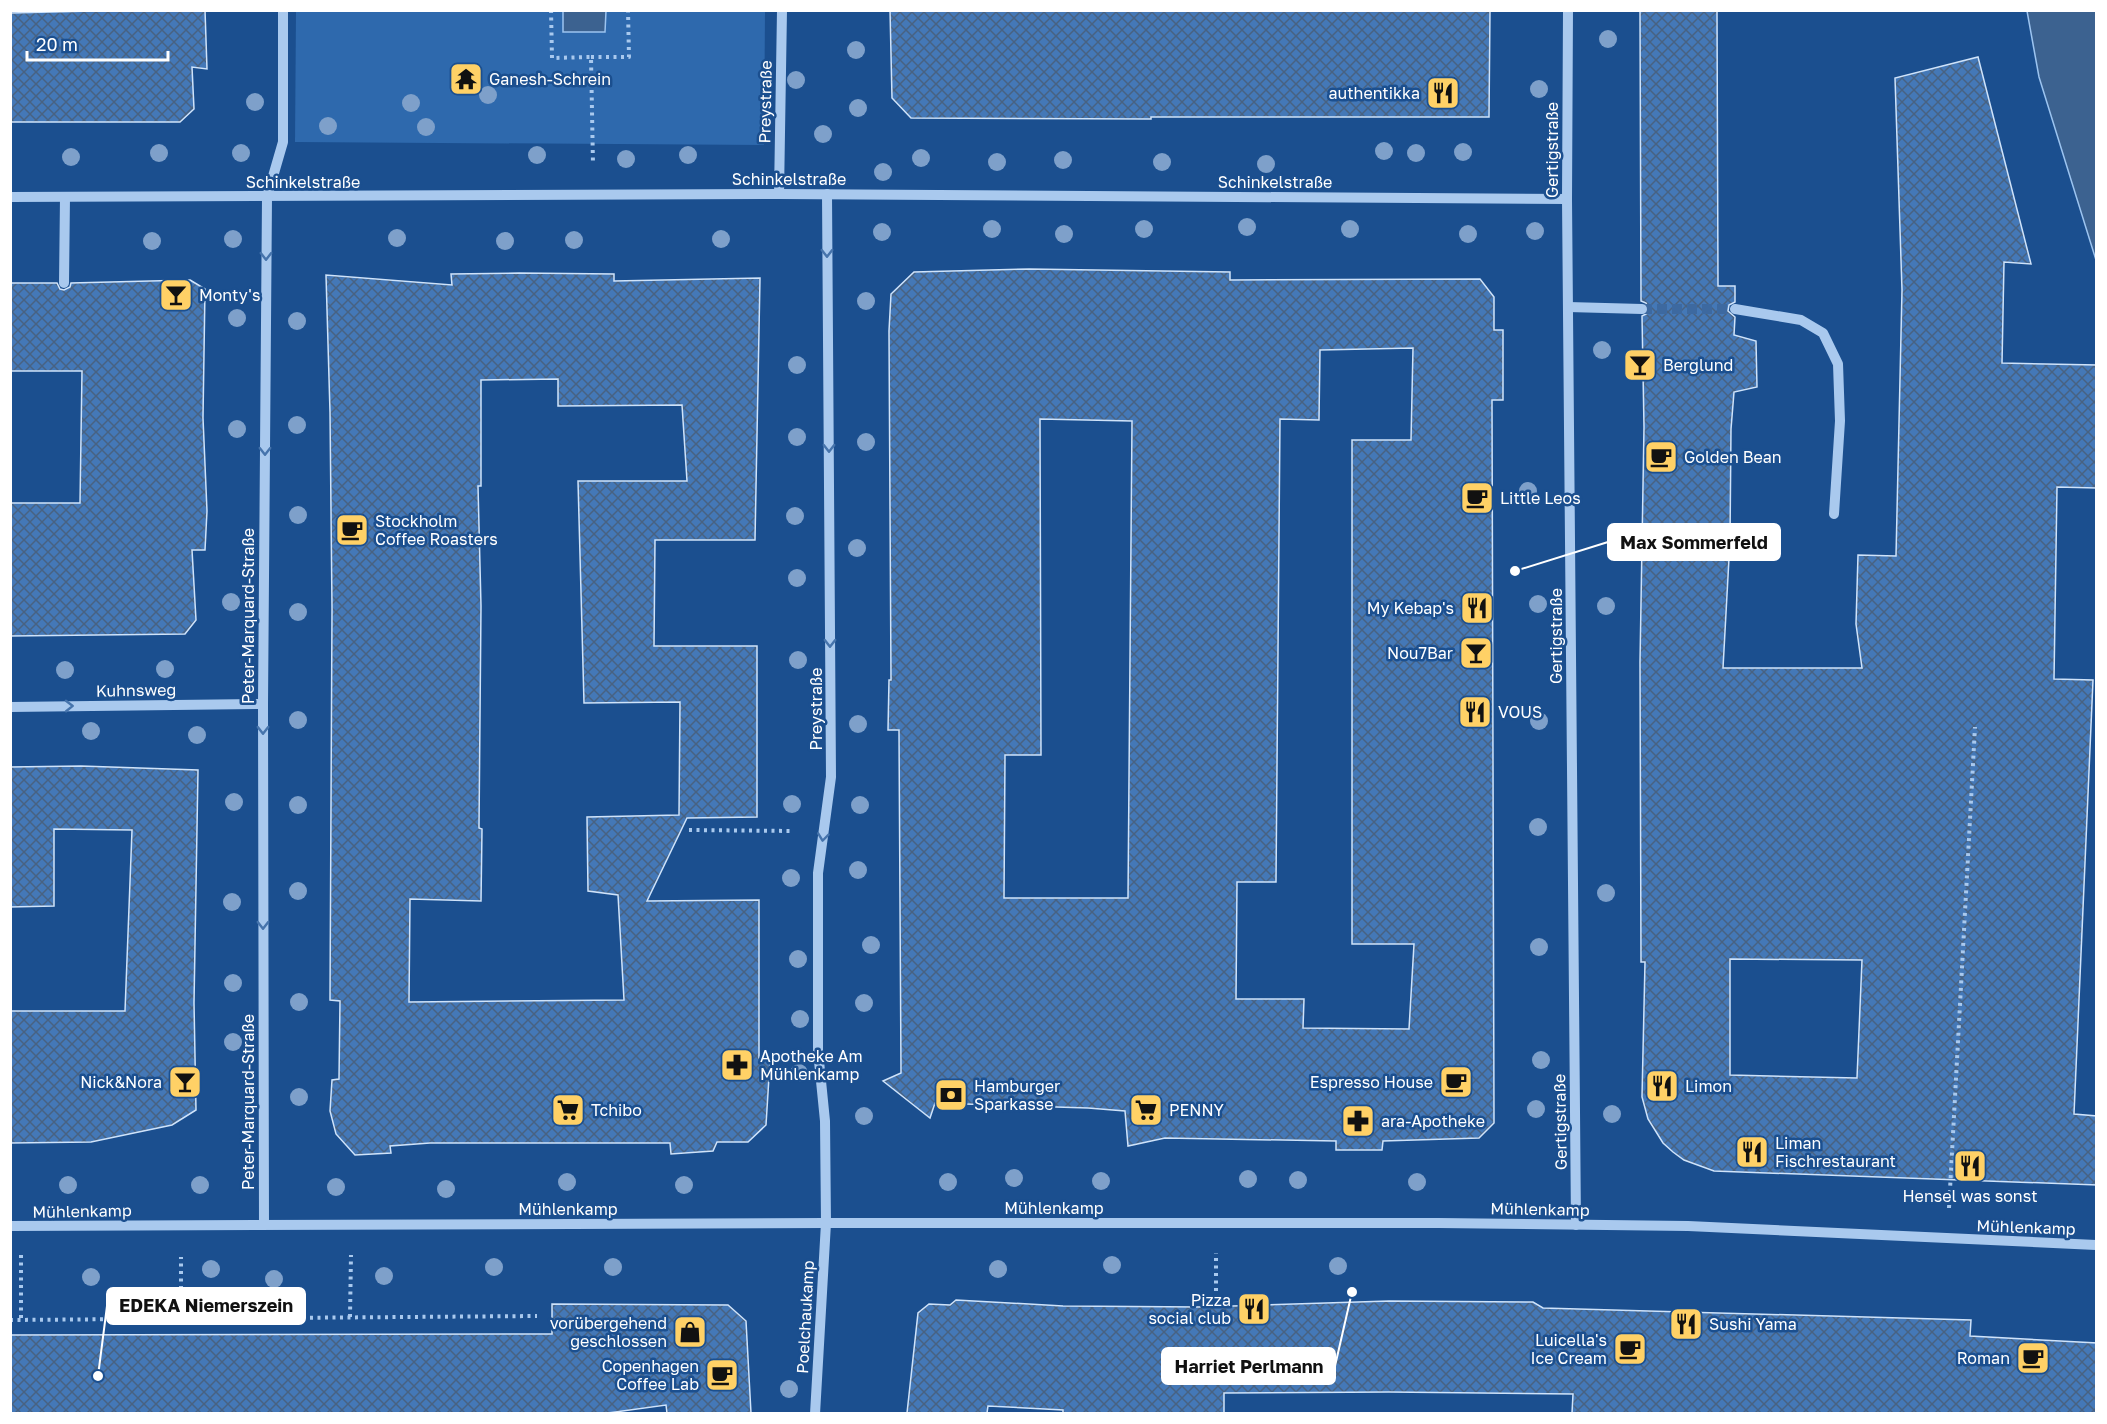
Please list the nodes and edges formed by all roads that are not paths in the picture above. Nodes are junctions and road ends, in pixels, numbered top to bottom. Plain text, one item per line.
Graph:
1 (283, 10) edge
2 (782, 10) edge
3 (1568, 10) edge
4 (779, 194) junction
5 (827, 194) junction
6 (10, 197) edge
7 (65, 197) junction
8 (267, 197) junction
9 (1567, 199) junction
10 (64, 283) dead end
11 (1568, 307) junction
12 (1642, 309) tunnel mouth
13 (1735, 309) tunnel mouth
14 (1834, 513) dead end
15 (263, 704) junction
16 (10, 707) edge
17 (826, 1223) junction
18 (264, 1225) junction
19 (1576, 1225) junction
20 (10, 1226) edge
21 (2097, 1245) edge
22 (815, 1413) edge

1 - 8 street, Peter-Marquard-Straße
2 - 4 street, Preystraße
3 - 9 street, Gertigstraße
4 - 5 street, Schinkelstraße
4 - 8 street, Schinkelstraße
5 - 9 street, Schinkelstraße
5 -> 17 street, Preystraße
6 - 7 street, Schinkelstraße
7 - 8 street, Schinkelstraße
7 - 10 street
8 -> 15 street, Peter-Marquard-Straße
9 - 11 street, Gertigstraße
11 - 12 street
11 - 19 street, Gertigstraße
13 - 14 street
16 -> 15 street, Kuhnsweg
15 -> 18 street, Peter-Marquard-Straße
17 - 18 street, Mühlenkamp
17 - 19 street, Mühlenkamp
17 - 22 street, Poelchaukamp
18 - 20 street, Mühlenkamp
19 - 21 street, Mühlenkamp

